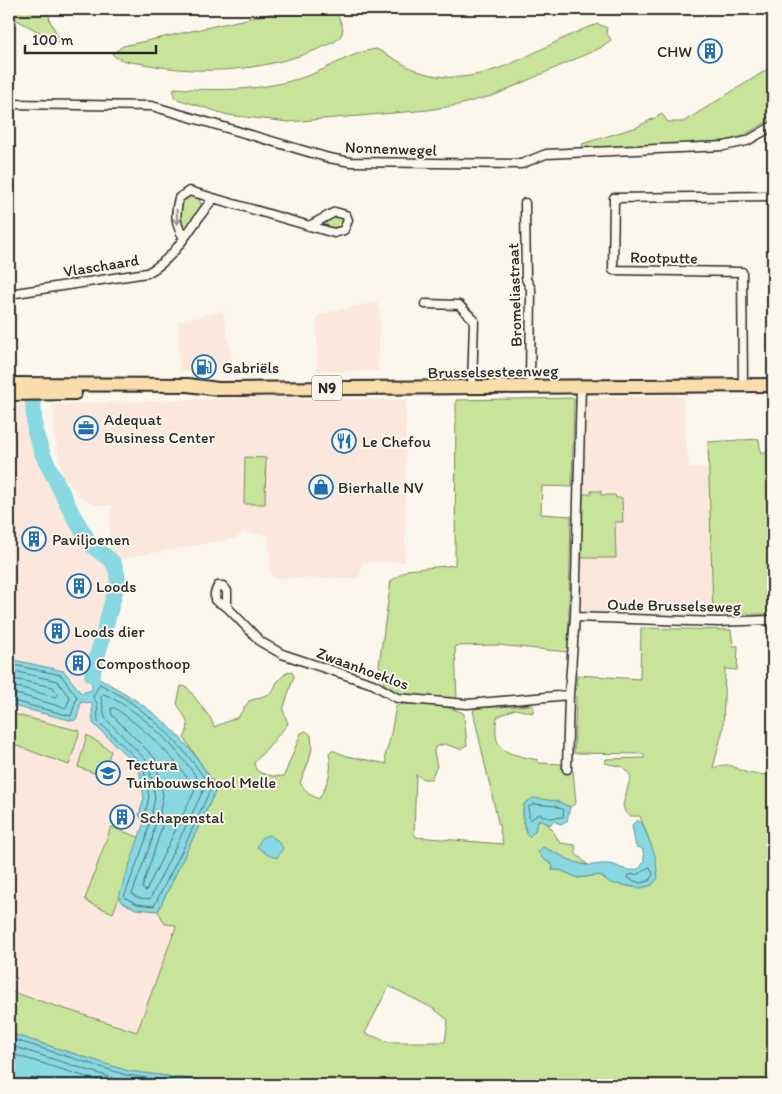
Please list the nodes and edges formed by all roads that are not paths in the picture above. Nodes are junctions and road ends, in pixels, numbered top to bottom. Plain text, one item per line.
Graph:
1 (9, 104) edge
2 (773, 126) edge
3 (773, 196) edge
4 (213, 199) junction
5 (525, 203) dead end
6 (309, 226) junction
7 (184, 238) junction
8 (9, 294) edge
9 (425, 304) dead end
10 (743, 385) junction
11 (773, 385) edge
12 (530, 386) junction
13 (581, 386) junction
14 (472, 387) junction
15 (10, 391) edge
16 (227, 607) dead end
17 (575, 617) junction
18 (773, 620) edge
19 (569, 695) junction
20 (567, 769) dead end

1 - 2 street, Nonnenwegel
3 - 10 street, Rootputte
4 - 6 street
4 - 7 street, Vlaschaard
4 -> 7 street
5 - 12 street, Bromeliastraat
6 - 6 street
7 - 8 street, Vlaschaard
9 - 14 street
10 - 11 main road, Brusselsesteenweg / N9
10 - 13 main road, Brusselsesteenweg / N9
12 - 13 main road, Brusselsesteenweg / N9
12 - 14 main road, Brusselsesteenweg / N9
13 - 17 street
14 - 15 main road, Brusselsesteenweg / N9
16 - 19 street, Zwaanhoeklos
17 - 18 street, Oude Brusselseweg
17 - 19 street
19 - 20 street

